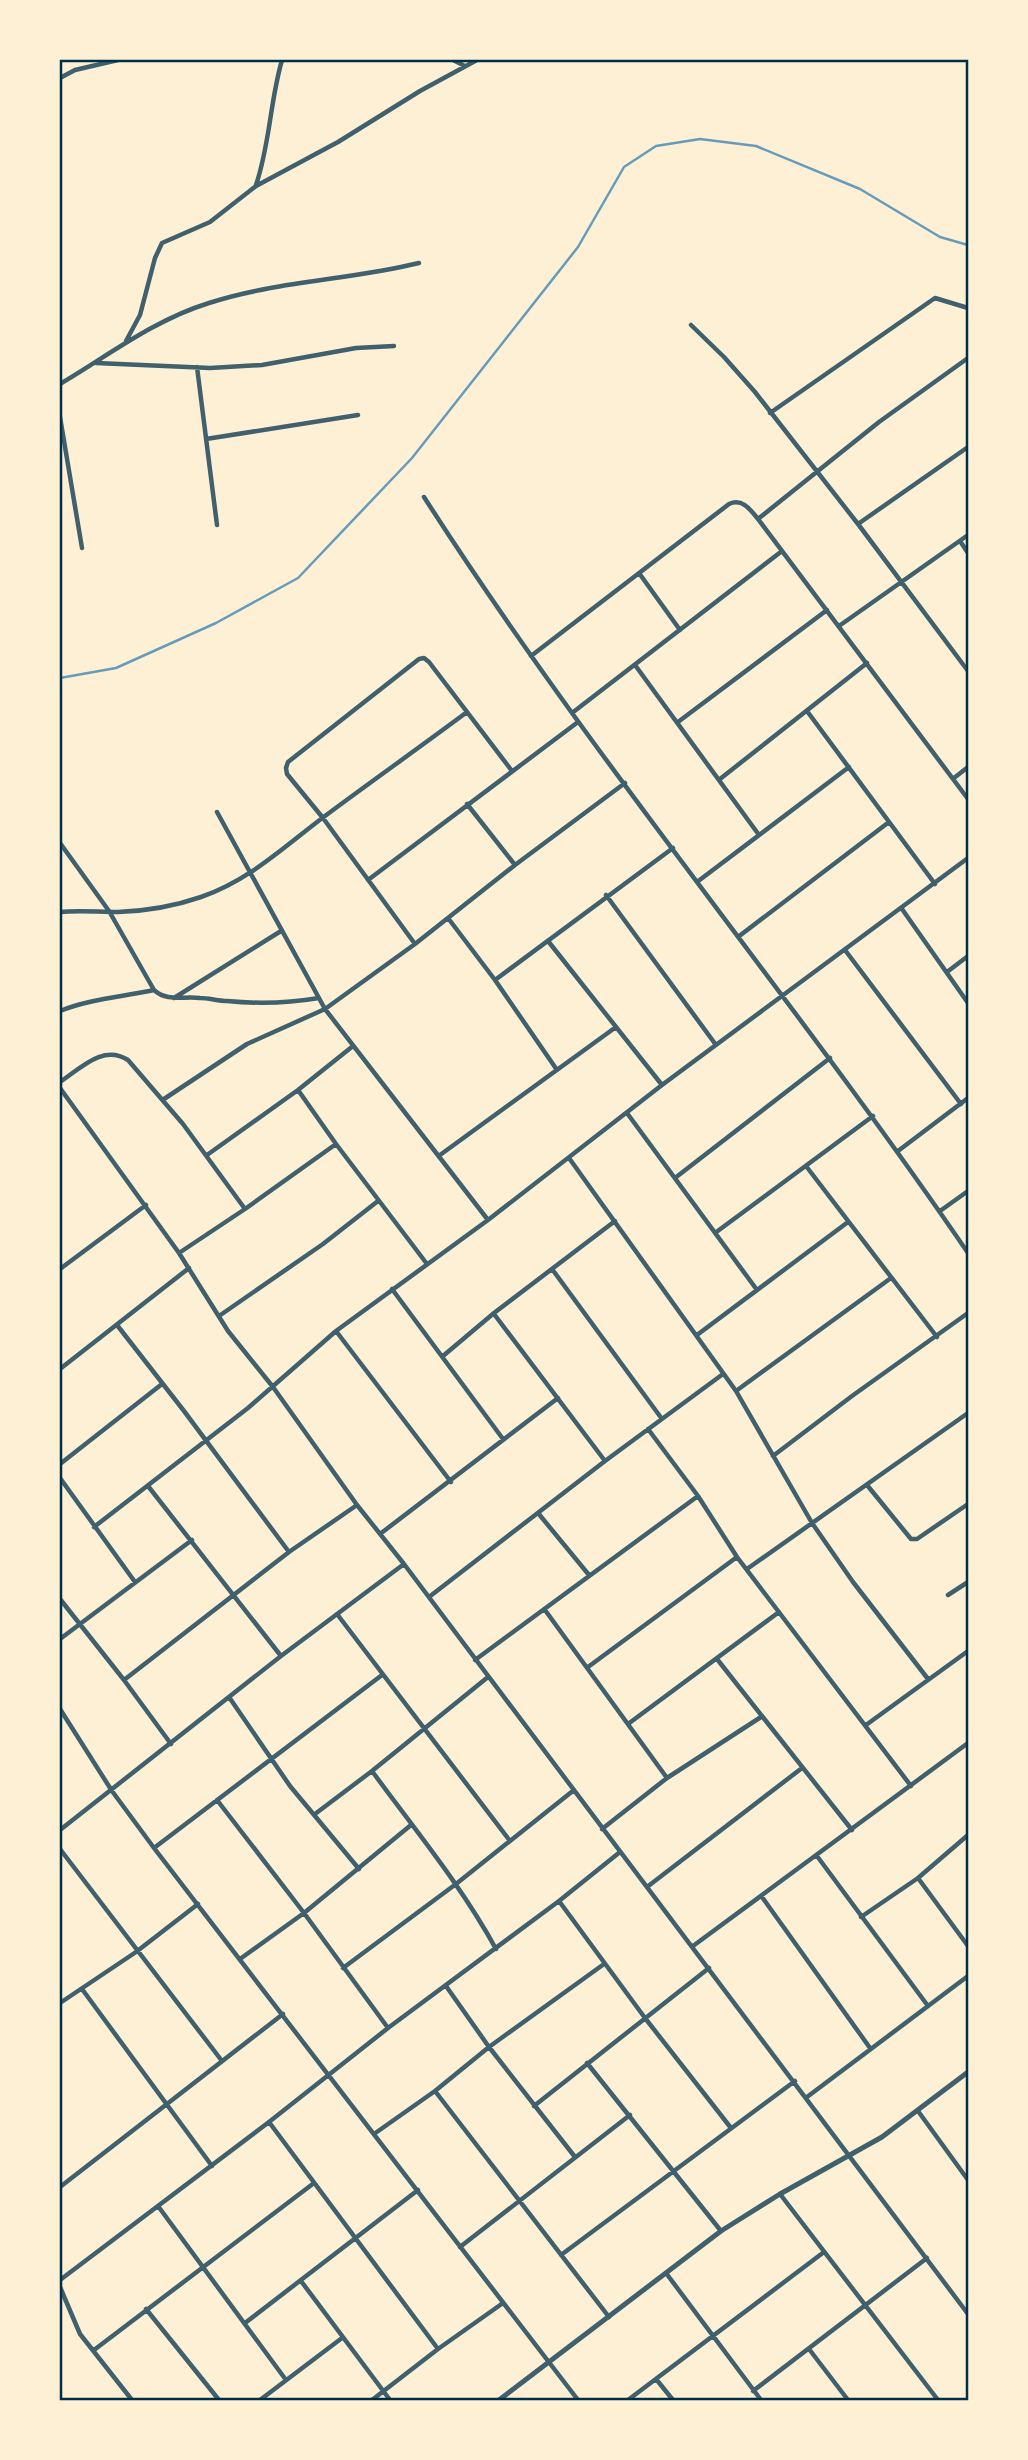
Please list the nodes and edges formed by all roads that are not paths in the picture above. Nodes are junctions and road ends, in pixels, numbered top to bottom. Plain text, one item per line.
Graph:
1 (118, 60) edge
2 (282, 60) edge
3 (453, 60) edge
4 (477, 60) edge
5 (464, 65) junction
6 (60, 78) edge
7 (256, 186) junction
8 (419, 263) dead end
9 (968, 308) edge
10 (691, 325) dead end
11 (126, 341) junction
12 (394, 346) dead end
13 (968, 358) edge
14 (95, 363) junction
15 (197, 367) junction
16 (60, 384) edge
17 (770, 413) junction
18 (358, 415) dead end
19 (60, 416) edge
20 (206, 439) junction
21 (968, 447) edge
22 (817, 471) junction
23 (424, 497) dead end
24 (758, 519) junction
25 (858, 524) junction
26 (217, 526) dead end
27 (968, 535) edge
28 (960, 541) junction
29 (82, 548) dead end
30 (783, 551) junction
31 (968, 553) edge
32 (639, 573) junction
33 (901, 582) junction
34 (827, 610) junction
35 (839, 626) junction
36 (680, 630) junction
37 (531, 656) junction
38 (867, 663) junction
39 (635, 665) junction
40 (968, 671) edge
41 (807, 711) junction
42 (467, 712) junction
43 (572, 713) junction
44 (578, 722) junction
45 (678, 722) junction
46 (849, 767) junction
47 (968, 767) edge
48 (512, 771) junction
49 (954, 778) junction
50 (720, 779) junction
51 (625, 783) junction
52 (968, 799) edge
53 (467, 804) junction
54 (217, 812) dead end
55 (323, 818) junction
56 (889, 822) junction
57 (759, 835) junction
58 (60, 843) edge
59 (673, 848) junction
60 (968, 858) edge
61 (516, 865) junction
62 (249, 874) junction
63 (368, 880) junction
64 (697, 882) junction
65 (935, 884) junction
66 (606, 895) junction
67 (902, 909) junction
68 (109, 911) junction
69 (60, 912) edge
70 (448, 918) junction
71 (281, 931) junction
72 (738, 937) junction
73 (548, 941) junction
74 (415, 944) junction
75 (845, 950) junction
76 (968, 956) edge
77 (947, 972) junction
78 (495, 980) junction
79 (154, 990) junction
80 (783, 996) junction
81 (319, 998) junction
82 (174, 999) junction
83 (968, 1003) edge
84 (325, 1009) junction
85 (60, 1011) edge
86 (616, 1027) junction
87 (716, 1045) junction
88 (353, 1046) junction
89 (830, 1058) junction
90 (557, 1070) junction
91 (60, 1082) edge
92 (662, 1085) junction
93 (298, 1090) junction
94 (60, 1091) edge
95 (968, 1098) edge
96 (164, 1099) junction
97 (961, 1104) junction
98 (627, 1113) junction
99 (873, 1116) junction
100 (335, 1144) junction
101 (898, 1151) junction
102 (207, 1155) junction
103 (440, 1155) junction
104 (569, 1158) junction
105 (806, 1166) junction
106 (675, 1178) junction
107 (968, 1191) edge
108 (379, 1200) junction
109 (146, 1205) junction
110 (245, 1209) junction
111 (940, 1211) junction
112 (488, 1220) junction
113 (615, 1221) junction
114 (848, 1222) junction
115 (715, 1233) junction
116 (179, 1253) junction
117 (968, 1253) edge
118 (427, 1264) junction
119 (61, 1266) edge
120 (189, 1268) junction
121 (552, 1269) junction
122 (891, 1278) junction
123 (393, 1289) junction
124 (757, 1290) junction
125 (494, 1313) junction
126 (968, 1314) edge
127 (219, 1316) junction
128 (117, 1325) junction
129 (336, 1331) junction
130 (697, 1335) junction
131 (937, 1337) junction
132 (443, 1356) junction
133 (60, 1369) edge
134 (723, 1374) junction
135 (162, 1384) junction
136 (273, 1387) junction
137 (736, 1391) junction
138 (558, 1398) junction
139 (968, 1413) edge
140 (662, 1419) junction
141 (648, 1429) junction
142 (503, 1439) junction
143 (204, 1440) junction
144 (773, 1456) junction
145 (605, 1461) junction
146 (60, 1464) edge
147 (60, 1478) edge
148 (451, 1482) junction
149 (867, 1485) junction
150 (148, 1486) junction
151 (698, 1496) junction
152 (968, 1504) edge
153 (357, 1505) junction
154 (538, 1513) junction
155 (812, 1523) junction
156 (94, 1527) junction
157 (380, 1534) junction
158 (192, 1540) junction
159 (289, 1552) junction
160 (737, 1557) junction
161 (404, 1564) junction
162 (747, 1569) junction
163 (589, 1575) junction
164 (135, 1581) junction
165 (968, 1582) edge
166 (235, 1595) junction
167 (948, 1595) dead end
168 (429, 1597) junction
169 (60, 1599) edge
170 (545, 1610) junction
171 (779, 1612) junction
172 (337, 1614) junction
173 (81, 1624) junction
174 (60, 1639) edge
175 (968, 1651) edge
176 (281, 1656) junction
177 (717, 1659) junction
178 (475, 1660) junction
179 (588, 1667) junction
180 (382, 1675) junction
181 (488, 1676) junction
182 (928, 1679) junction
183 (124, 1680) junction
184 (229, 1697) junction
185 (60, 1709) edge
186 (761, 1717) junction
187 (628, 1724) junction
188 (866, 1725) junction
189 (423, 1728) junction
190 (968, 1743) edge
191 (171, 1744) junction
192 (272, 1760) junction
193 (802, 1768) junction
194 (372, 1772) junction
195 (667, 1778) junction
196 (911, 1786) junction
197 (574, 1790) junction
198 (112, 1791) junction
199 (217, 1800) junction
200 (315, 1814) junction
201 (411, 1825) junction
202 (602, 1829) junction
203 (60, 1830) edge
204 (852, 1830) junction
205 (968, 1835) edge
206 (510, 1841) junction
207 (154, 1848) junction
208 (60, 1849) edge
209 (620, 1852) junction
210 (817, 1856) junction
211 (359, 1869) junction
212 (918, 1878) junction
213 (456, 1884) junction
214 (648, 1887) junction
215 (762, 1897) junction
216 (559, 1901) junction
217 (198, 1904) junction
218 (304, 1913) junction
219 (861, 1917) junction
220 (693, 1946) junction
221 (968, 1946) edge
222 (496, 1949) junction
223 (136, 1952) junction
224 (240, 1959) junction
225 (604, 1964) junction
226 (343, 1968) junction
227 (709, 1968) junction
228 (968, 1976) edge
229 (446, 1986) junction
230 (82, 1989) junction
231 (60, 2003) edge
232 (928, 2006) junction
233 (283, 2014) junction
234 (645, 2018) junction
235 (388, 2028) junction
236 (489, 2047) junction
237 (870, 2048) junction
238 (222, 2061) junction
239 (587, 2063) junction
240 (968, 2072) edge
241 (330, 2076) junction
242 (795, 2081) junction
243 (435, 2091) junction
244 (807, 2097) junction
245 (166, 2104) junction
246 (534, 2106) junction
247 (918, 2111) junction
248 (630, 2115) junction
249 (269, 2122) junction
250 (730, 2128) junction
251 (374, 2134) junction
252 (850, 2155) junction
253 (575, 2157) junction
254 (212, 2166) junction
255 (676, 2171) junction
256 (968, 2180) edge
257 (314, 2183) junction
258 (60, 2187) edge
259 (418, 2190) junction
260 (780, 2194) junction
261 (520, 2201) junction
262 (158, 2206) junction
263 (722, 2231) junction
264 (357, 2238) junction
265 (460, 2247) junction
266 (824, 2252) junction
267 (561, 2255) junction
268 (927, 2258) junction
269 (203, 2267) junction
270 (666, 2273) junction
271 (60, 2280) edge
272 (301, 2281) junction
273 (60, 2287) edge
274 (503, 2303) junction
275 (866, 2306) junction
276 (146, 2309) junction
277 (967, 2309) edge
278 (609, 2317) junction
279 (245, 2323) junction
280 (711, 2336) junction
281 (342, 2338) junction
282 (438, 2348) junction
283 (809, 2349) junction
284 (94, 2350) junction
285 (549, 2362) junction
286 (656, 2379) junction
287 (286, 2381) junction
288 (383, 2391) junction
289 (752, 2391) junction
290 (132, 2400) edge
291 (219, 2400) edge
292 (260, 2400) edge
293 (372, 2400) edge
294 (390, 2400) edge
295 (499, 2400) edge
296 (578, 2400) edge
297 (628, 2400) edge
298 (673, 2400) edge
299 (761, 2400) edge
300 (848, 2400) edge
301 (938, 2400) edge

1 - 6 street
2 - 7 street
3 - 5 street
4 - 5 street
5 - 7 street
7 - 11 street
8 - 11 street
9 - 17 street
10 - 17 street
11 - 14 street
12 - 15 street
13 - 22 street
14 - 15 street
14 - 16 street
15 - 20 street
17 - 22 street
18 - 20 street
19 - 29 street
20 - 26 street
21 - 25 street
22 - 24 street
22 - 25 street
23 - 37 street
24 - 30 street
24 - 32 street
25 - 33 street
27 - 28 street
28 - 31 street
28 - 33 street
30 - 34 street
30 - 36 street
32 - 36 street
32 - 37 street
33 - 35 street
33 - 40 street
34 - 35 street
34 - 45 street
35 - 38 street
36 - 39 street
37 - 43 street
38 - 41 street
38 - 49 street
39 - 43 street
39 - 45 street
41 - 46 street
41 - 50 street
42 - 48 street
42 - 55 street
42 - 55 street
43 - 44 street
44 - 48 street
44 - 51 street
45 - 50 street
46 - 56 street
46 - 57 street
47 - 49 street
48 - 53 street
49 - 52 street
50 - 57 street
51 - 59 street
51 - 61 street
53 - 61 street
53 - 63 street
54 - 62 street
55 - 62 street
55 - 63 street
56 - 65 street
56 - 72 street
57 - 64 street
58 - 68 street
59 - 64 street
59 - 66 street
60 - 65 street
61 - 70 street
62 - 68 street
62 - 71 street
63 - 74 street
64 - 72 street
65 - 67 street
66 - 73 street
66 - 87 street
67 - 75 street
67 - 77 street
68 - 69 street
68 - 79 street
70 - 74 street
70 - 78 street
71 - 81 street
71 - 82 street
72 - 80 street
73 - 78 street
73 - 86 street
74 - 84 street
75 - 80 street
75 - 97 street
76 - 77 street
77 - 83 street
78 - 90 street
79 - 82 street
79 - 85 street
80 - 87 street
80 - 89 street
81 - 82 street
81 - 84 street
84 - 88 street
84 - 96 street
86 - 90 street
86 - 92 street
87 - 92 street
88 - 93 street
88 - 103 street
89 - 99 street
89 - 106 street
90 - 103 street
91 - 96 street
92 - 98 street
93 - 100 street
93 - 102 street
94 - 109 street
95 - 97 street
96 - 102 street
97 - 101 street
98 - 104 street
98 - 106 street
99 - 101 street
99 - 105 street
100 - 108 street
100 - 110 street
101 - 111 street
102 - 110 street
103 - 112 street
104 - 112 street
104 - 113 street
105 - 114 street
105 - 115 street
106 - 115 street
107 - 111 street
108 - 118 street
108 - 127 street
109 - 116 street
109 - 119 street
110 - 116 street
111 - 117 street
112 - 118 street
113 - 121 street
113 - 130 street
114 - 122 street
114 - 124 street
115 - 124 street
116 - 120 street
118 - 123 street
120 - 127 street
120 - 128 street
121 - 125 street
121 - 140 street
122 - 131 street
122 - 137 street
123 - 129 street
123 - 132 street
124 - 130 street
125 - 132 street
125 - 138 street
126 - 131 street
127 - 136 street
128 - 133 street
128 - 135 street
129 - 136 street
129 - 148 street
130 - 134 street
131 - 144 street
132 - 142 street
134 - 137 street
134 - 140 street
135 - 143 street
135 - 146 street
136 - 143 street
136 - 153 street
137 - 144 street
138 - 142 street
138 - 145 street
139 - 149 street
140 - 141 street
141 - 145 street
141 - 151 street
142 - 148 street
143 - 150 street
143 - 159 street
144 - 155 street
145 - 154 street
147 - 156 street
148 - 157 street
149 - 152 street
149 - 155 street
150 - 156 street
150 - 158 street
151 - 160 street
151 - 163 street
153 - 157 street
153 - 159 street
154 - 163 street
154 - 168 street
155 - 162 street
155 - 182 street
156 - 164 street
157 - 161 street
158 - 164 street
158 - 166 street
159 - 166 street
160 - 162 street
160 - 179 street
161 - 168 street
161 - 172 street
162 - 171 street
163 - 170 street
164 - 173 street
165 - 167 street
166 - 176 street
166 - 183 street
168 - 178 street
169 - 173 street
170 - 178 street
170 - 179 street
171 - 177 street
171 - 188 street
172 - 176 street
172 - 180 street
173 - 174 street
173 - 183 street
175 - 182 street
176 - 184 street
177 - 186 street
177 - 187 street
178 - 181 street
179 - 187 street
180 - 189 street
180 - 192 street
181 - 189 street
181 - 197 street
182 - 188 street
183 - 191 street
184 - 191 street
184 - 192 street
185 - 198 street
186 - 193 street
186 - 195 street
187 - 195 street
188 - 196 street
189 - 194 street
189 - 206 street
190 - 196 street
191 - 198 street
192 - 199 street
192 - 200 street
193 - 204 street
193 - 214 street
194 - 200 street
194 - 201 street
195 - 202 street
196 - 204 street
197 - 202 street
197 - 206 street
198 - 203 street
198 - 207 street
199 - 207 street
199 - 218 street
200 - 211 street
201 - 211 street
201 - 213 street
202 - 209 street
204 - 210 street
205 - 212 street
206 - 213 street
207 - 217 street
208 - 223 street
209 - 214 street
209 - 216 street
210 - 215 street
210 - 219 street
211 - 218 street
212 - 219 street
212 - 221 street
213 - 222 street
213 - 226 street
214 - 220 street
215 - 220 street
215 - 237 street
216 - 222 street
216 - 225 street
217 - 223 street
217 - 224 street
218 - 224 street
218 - 226 street
219 - 232 street
220 - 227 street
222 - 229 street
223 - 230 street
223 - 238 street
224 - 233 street
225 - 234 street
225 - 236 street
226 - 235 street
227 - 234 street
227 - 242 street
228 - 232 street
229 - 235 street
229 - 236 street
230 - 231 street
230 - 245 street
232 - 237 street
233 - 238 street
233 - 241 street
234 - 239 street
234 - 250 street
235 - 241 street
236 - 243 street
236 - 246 street
237 - 244 street
238 - 245 street
239 - 246 street
239 - 248 street
240 - 247 street
241 - 249 street
241 - 251 street
242 - 244 street
242 - 250 street
243 - 251 street
243 - 261 street
244 - 252 street
245 - 254 street
245 - 258 street
246 - 253 street
247 - 252 street
247 - 256 street
248 - 253 street
248 - 255 street
249 - 254 street
249 - 257 street
250 - 255 street
251 - 259 street
252 - 260 street
252 - 268 street
253 - 261 street
254 - 262 street
255 - 263 street
255 - 267 street
257 - 264 street
257 - 269 street
259 - 264 street
259 - 265 street
260 - 263 street
260 - 266 street
261 - 265 street
261 - 267 street
262 - 269 street
262 - 271 street
263 - 270 street
264 - 272 street
264 - 282 street
265 - 274 street
266 - 275 street
266 - 280 street
267 - 278 street
268 - 275 street
268 - 277 street
269 - 276 street
269 - 279 street
270 - 278 street
270 - 280 street
272 - 279 street
272 - 281 street
273 - 284 street
274 - 282 street
274 - 285 street
275 - 283 street
275 - 301 street
276 - 284 street
276 - 291 street
278 - 285 street
279 - 287 street
280 - 286 street
280 - 289 street
281 - 287 street
281 - 288 street
282 - 288 street
283 - 289 street
283 - 300 street
284 - 290 street
285 - 295 street
285 - 296 street
286 - 297 street
286 - 298 street
287 - 292 street
288 - 293 street
288 - 294 street
289 - 299 street

